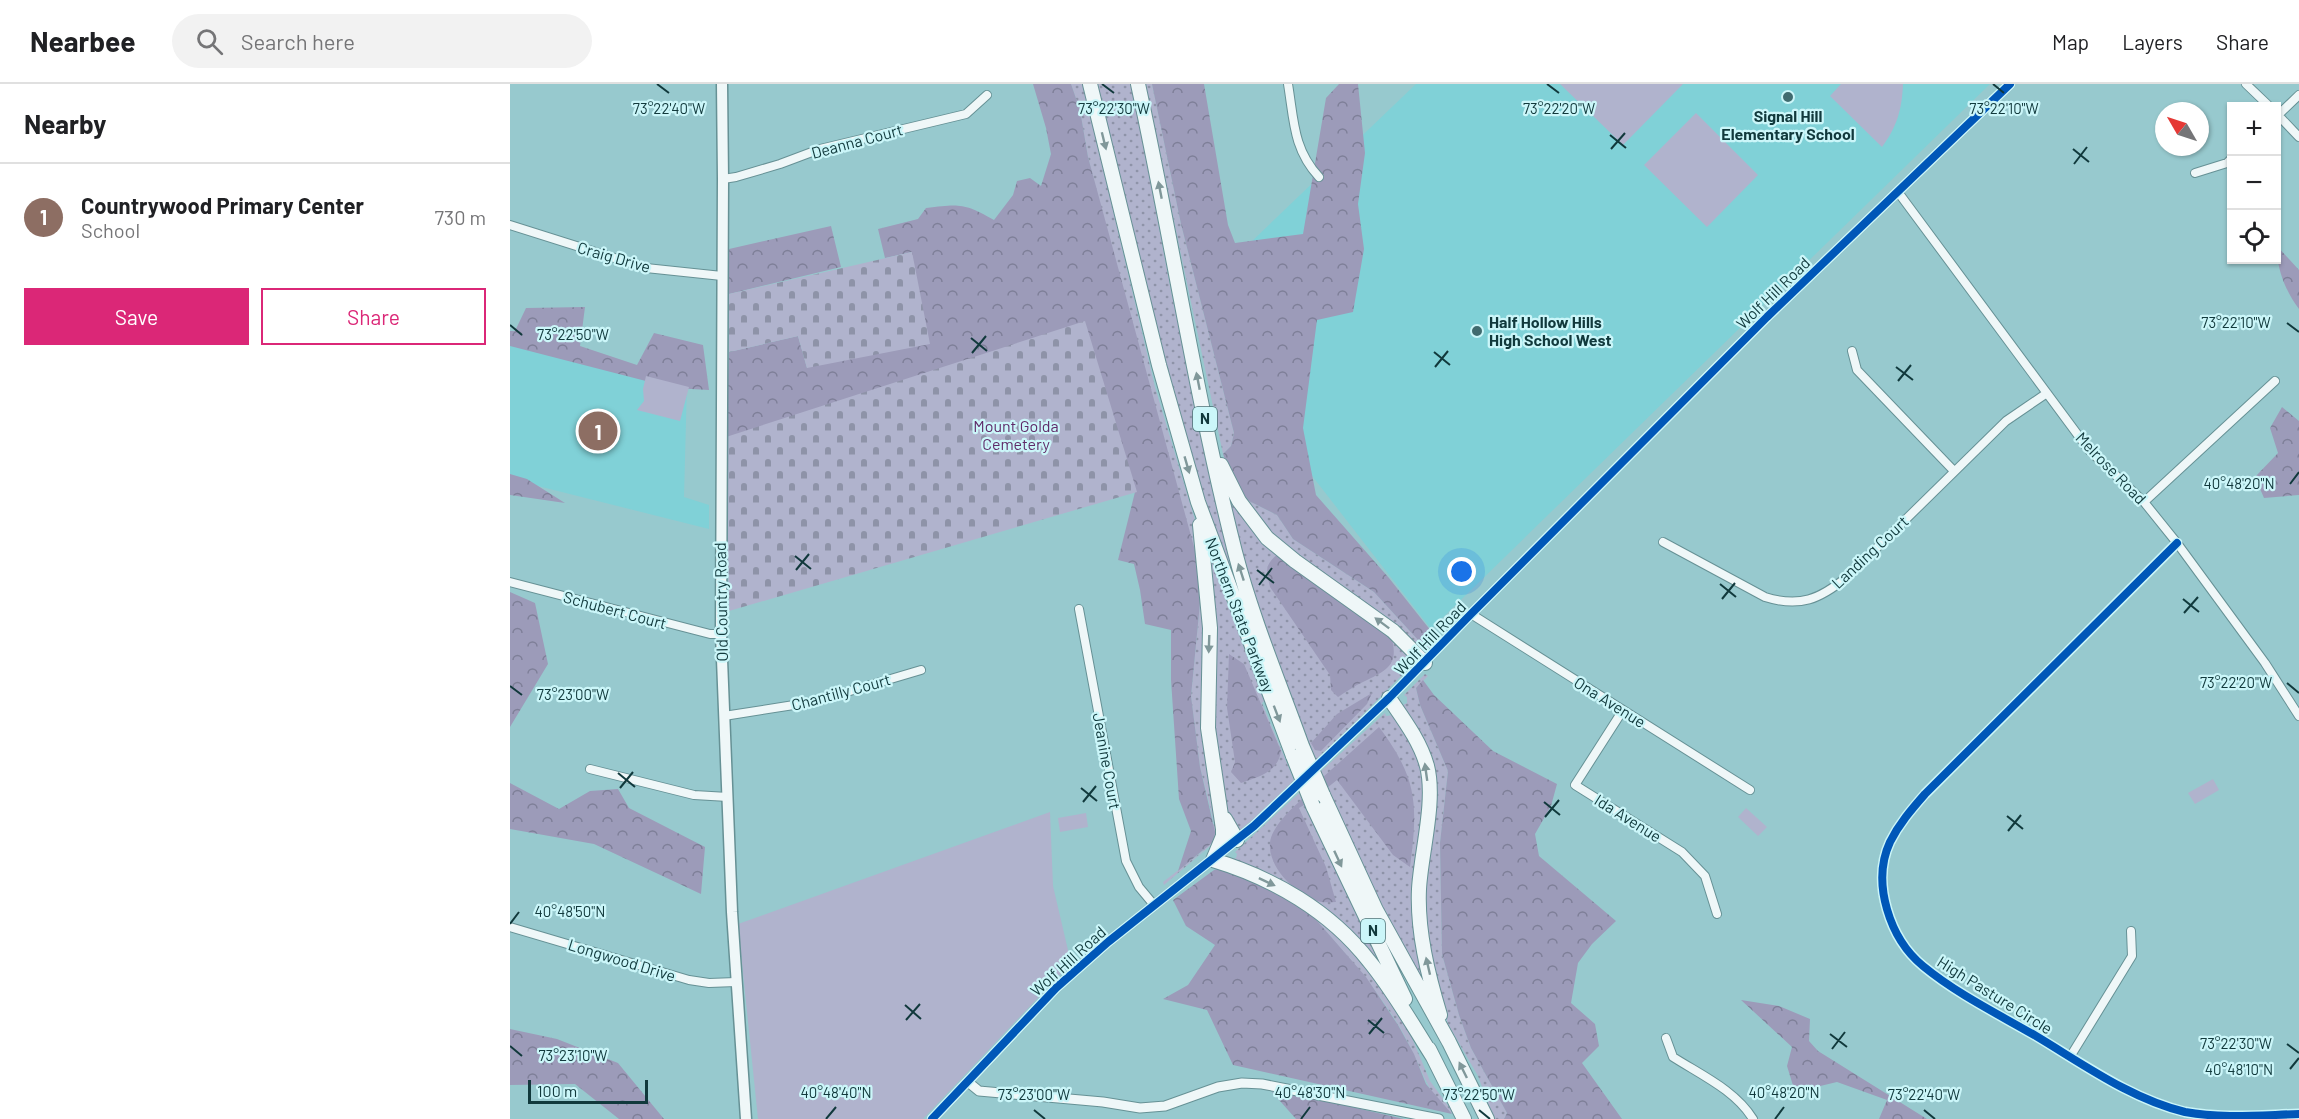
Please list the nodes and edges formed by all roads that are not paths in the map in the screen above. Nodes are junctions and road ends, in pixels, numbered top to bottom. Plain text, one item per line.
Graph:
1 (722, 84) edge
2 (1090, 84) edge
3 (1138, 84) edge
4 (1288, 84) edge
5 (2010, 84) edge
6 (2246, 84) edge
7 (987, 95) dead end
8 (2299, 95) edge
9 (2265, 102) edge
10 (2281, 112) edge
11 (2281, 120) edge
12 (2299, 136) edge
13 (2227, 163) edge
14 (2195, 173) dead end
15 (1319, 177) dead end
16 (723, 179) junction
17 (1898, 192) junction
18 (510, 225) edge
19 (722, 276) junction
20 (1852, 351) dead end
21 (2275, 381) dead end
22 (2047, 393) junction
23 (1210, 443) junction
24 (1954, 471) junction
25 (1198, 502) junction
26 (2144, 502) junction
27 (1663, 542) dead end
28 (2177, 543) junction
29 (510, 582) edge
30 (1079, 609) dead end
31 (1471, 614) junction
32 (721, 634) junction
33 (1425, 663) junction
34 (921, 670) dead end
35 (1389, 699) junction
36 (1623, 710) junction
37 (724, 716) junction
38 (2299, 716) edge
39 (1298, 751) junction
40 (590, 769) dead end
41 (1750, 790) dead end
42 (728, 797) junction
43 (1318, 801) junction
44 (1222, 812) junction
45 (1237, 840) junction
46 (1213, 860) junction
47 (1154, 905) junction
48 (1717, 914) dead end
49 (510, 927) edge
50 (2132, 931) dead end
51 (736, 982) junction
52 (1666, 1038) dead end
53 (1449, 1042) junction
54 (1433, 1057) junction
55 (2070, 1057) junction
56 (968, 1082) junction
57 (2299, 1114) edge
58 (2220, 1118) edge
59 (746, 1119) edge
60 (932, 1119) edge
61 (1439, 1119) edge
62 (1464, 1119) edge
63 (1487, 1119) edge
64 (1753, 1119) edge

1 - 16 main road, Old Country Road
2 -> 25 highway, Northern State Parkway / N
23 -> 3 highway, Northern State Parkway / N
4 - 15 street
5 - 17 street, Wolf Hill Road
6 - 9 street
7 - 16 street, Deanna Court
8 - 10 street
11 - 12 street
13 - 14 street
16 - 19 main road, Old Country Road
17 - 22 street, Melrose Road
17 - 31 street, Wolf Hill Road
18 - 19 street, Craig Drive
19 - 32 main road, Old Country Road
20 - 24 street
21 - 26 street
22 - 24 street, Landing Court
22 - 26 street, Melrose Road
33 -> 23 highway
39 -> 23 highway, Northern State Parkway / N
24 - 27 street, Landing Court
25 -> 39 highway, Northern State Parkway / N
25 -> 44 highway
26 - 28 street, Melrose Road
28 - 38 street, Melrose Road
28 - 55 street, High Pasture Circle
29 - 32 street, Schubert Court
30 - 47 street, Jeanine Court
31 - 33 street, Wolf Hill Road
31 - 36 street, Ona Avenue
32 - 37 main road, Old Country Road
33 - 35 street, Wolf Hill Road
34 - 37 street, Chantilly Court
35 - 45 street, Wolf Hill Road
53 -> 35 highway
36 - 41 street, Ona Avenue
36 - 48 street, Ida Avenue
37 - 42 main road, Old Country Road
39 - 43 highway, Northern State Parkway / N, bridge
40 - 42 street
42 - 51 main road, Old Country Road
43 - 53 highway, Northern State Parkway / N
43 -> 54 highway, Northern State Parkway / N
44 - 45 highway
44 - 46 highway
45 - 46 street, Wolf Hill Road
46 - 47 street, Wolf Hill Road
46 -> 54 highway
47 - 56 street, Wolf Hill Road
49 - 51 street, Longwood Drive
50 - 55 street
51 - 59 main road, Old Country Road
52 - 64 street
63 -> 53 highway, Northern State Parkway / N
54 - 62 highway, Northern State Parkway / N
55 - 58 street, High Pasture Circle
56 - 60 street, Wolf Hill Road
56 - 61 street
57 - 58 street, High Pasture Circle

